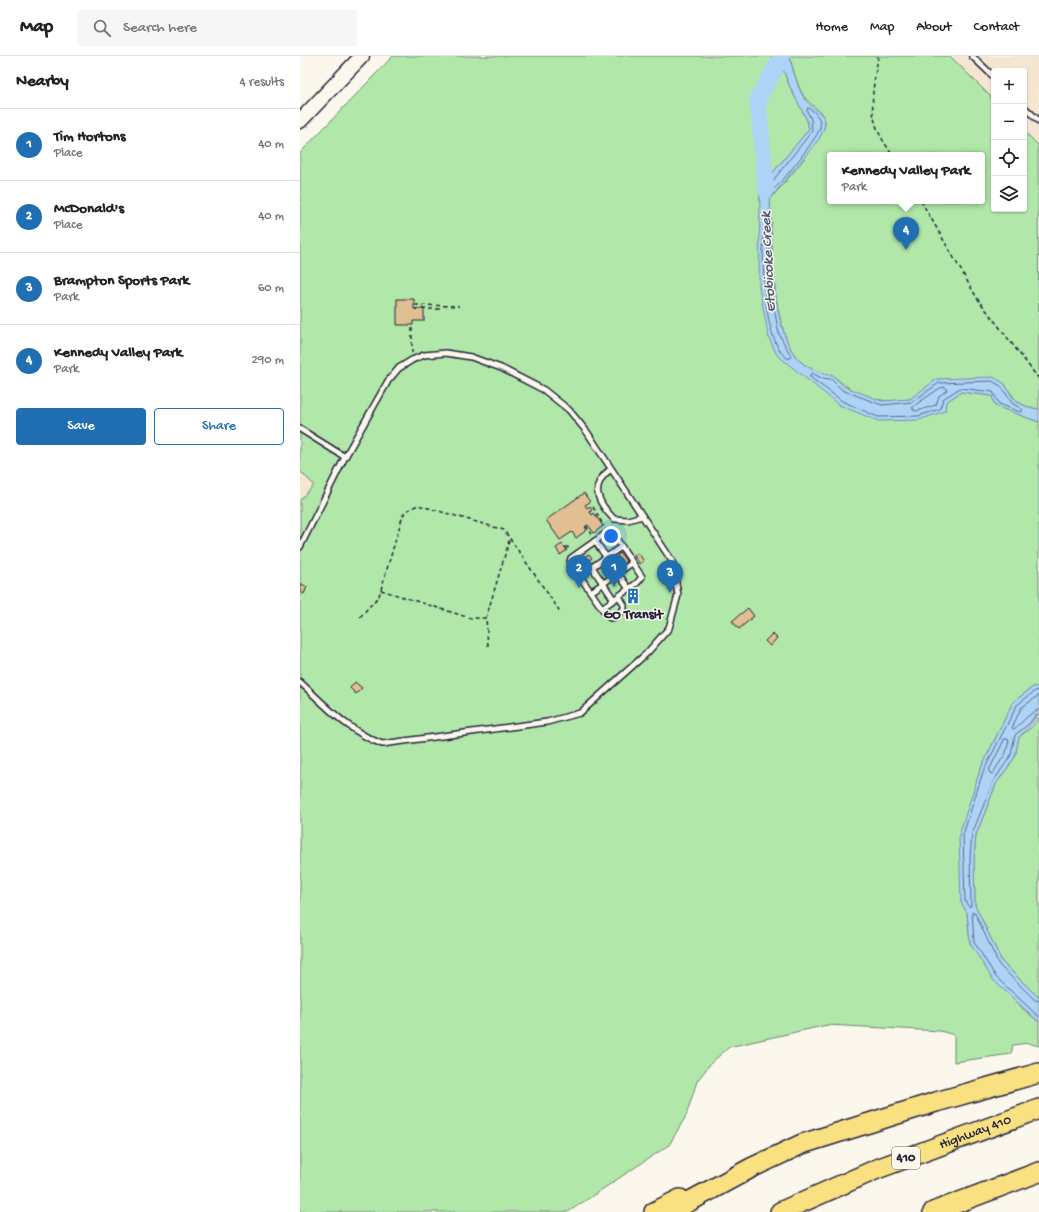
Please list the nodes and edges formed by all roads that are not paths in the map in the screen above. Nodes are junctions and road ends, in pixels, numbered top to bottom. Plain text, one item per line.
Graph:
1 (362, 56) edge
2 (972, 56) edge
3 (991, 74) edge
4 (1027, 109) edge
5 (300, 121) edge
6 (1039, 121) edge
7 (300, 429) edge
8 (345, 457) junction
9 (612, 469) junction
10 (642, 516) junction
11 (594, 538) junction
12 (300, 547) edge
13 (621, 547) junction
14 (606, 557) junction
15 (632, 563) junction
16 (592, 567) junction
17 (618, 573) junction
18 (579, 576) junction
19 (603, 583) junction
20 (629, 589) junction
21 (591, 592) junction
22 (616, 598) junction
23 (602, 608) junction
24 (300, 682) edge
25 (1037, 1073) edge
26 (1037, 1110) edge
27 (751, 1168) junction
28 (1039, 1172) edge
29 (654, 1212) edge
30 (670, 1212) edge
31 (780, 1212) edge
32 (933, 1212) edge

1 - 5 main road
2 - 3 lane
4 - 6 lane
7 - 8 lane
8 - 9 lane
8 - 12 lane
9 - 10 lane
9 - 10 lane
10 - 24 lane
11 - 13 lane
11 - 14 lane
11 - 18 lane
13 - 14 lane
13 - 15 lane
14 - 16 lane
14 - 17 lane
15 - 17 lane
15 - 20 lane
16 - 18 lane
16 - 19 lane
17 - 19 lane
17 - 20 lane
18 - 21 lane
19 - 21 lane
19 - 22 lane
20 - 22 lane
21 - 23 lane
22 - 23 lane
22 - 23 lane
25 - 27 highway
26 - 31 highway, Highway 410 / 410
27 - 29 highway
27 - 30 highway
28 - 32 highway

